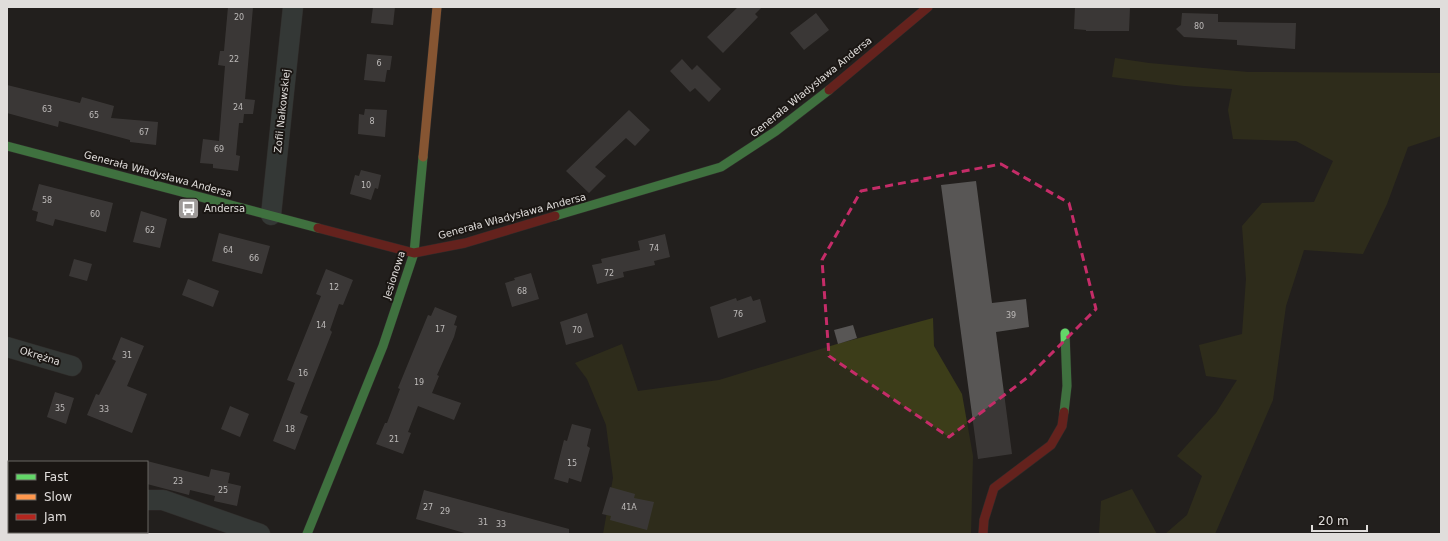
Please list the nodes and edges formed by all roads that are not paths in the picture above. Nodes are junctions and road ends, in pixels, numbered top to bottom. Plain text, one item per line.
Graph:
1 (293, 7) edge
2 (437, 7) edge
3 (928, 7) edge
4 (7, 146) edge
5 (271, 215) junction
6 (414, 253) junction
7 (1066, 333) dead end
8 (7, 347) edge
9 (72, 366) dead end
10 (148, 500) edge
11 (260, 534) edge
12 (307, 534) edge
13 (983, 534) edge

1 - 5 street, Zofii Nałkowskiej
2 - 6 street, Jesionowa
3 - 6 street, Generała Władysława Andersa
4 - 5 street, Generała Władysława Andersa
5 - 6 street, Generała Władysława Andersa
6 - 12 street, Jesionowa
7 - 13 street
8 - 9 street, Okrężna
10 - 11 street

